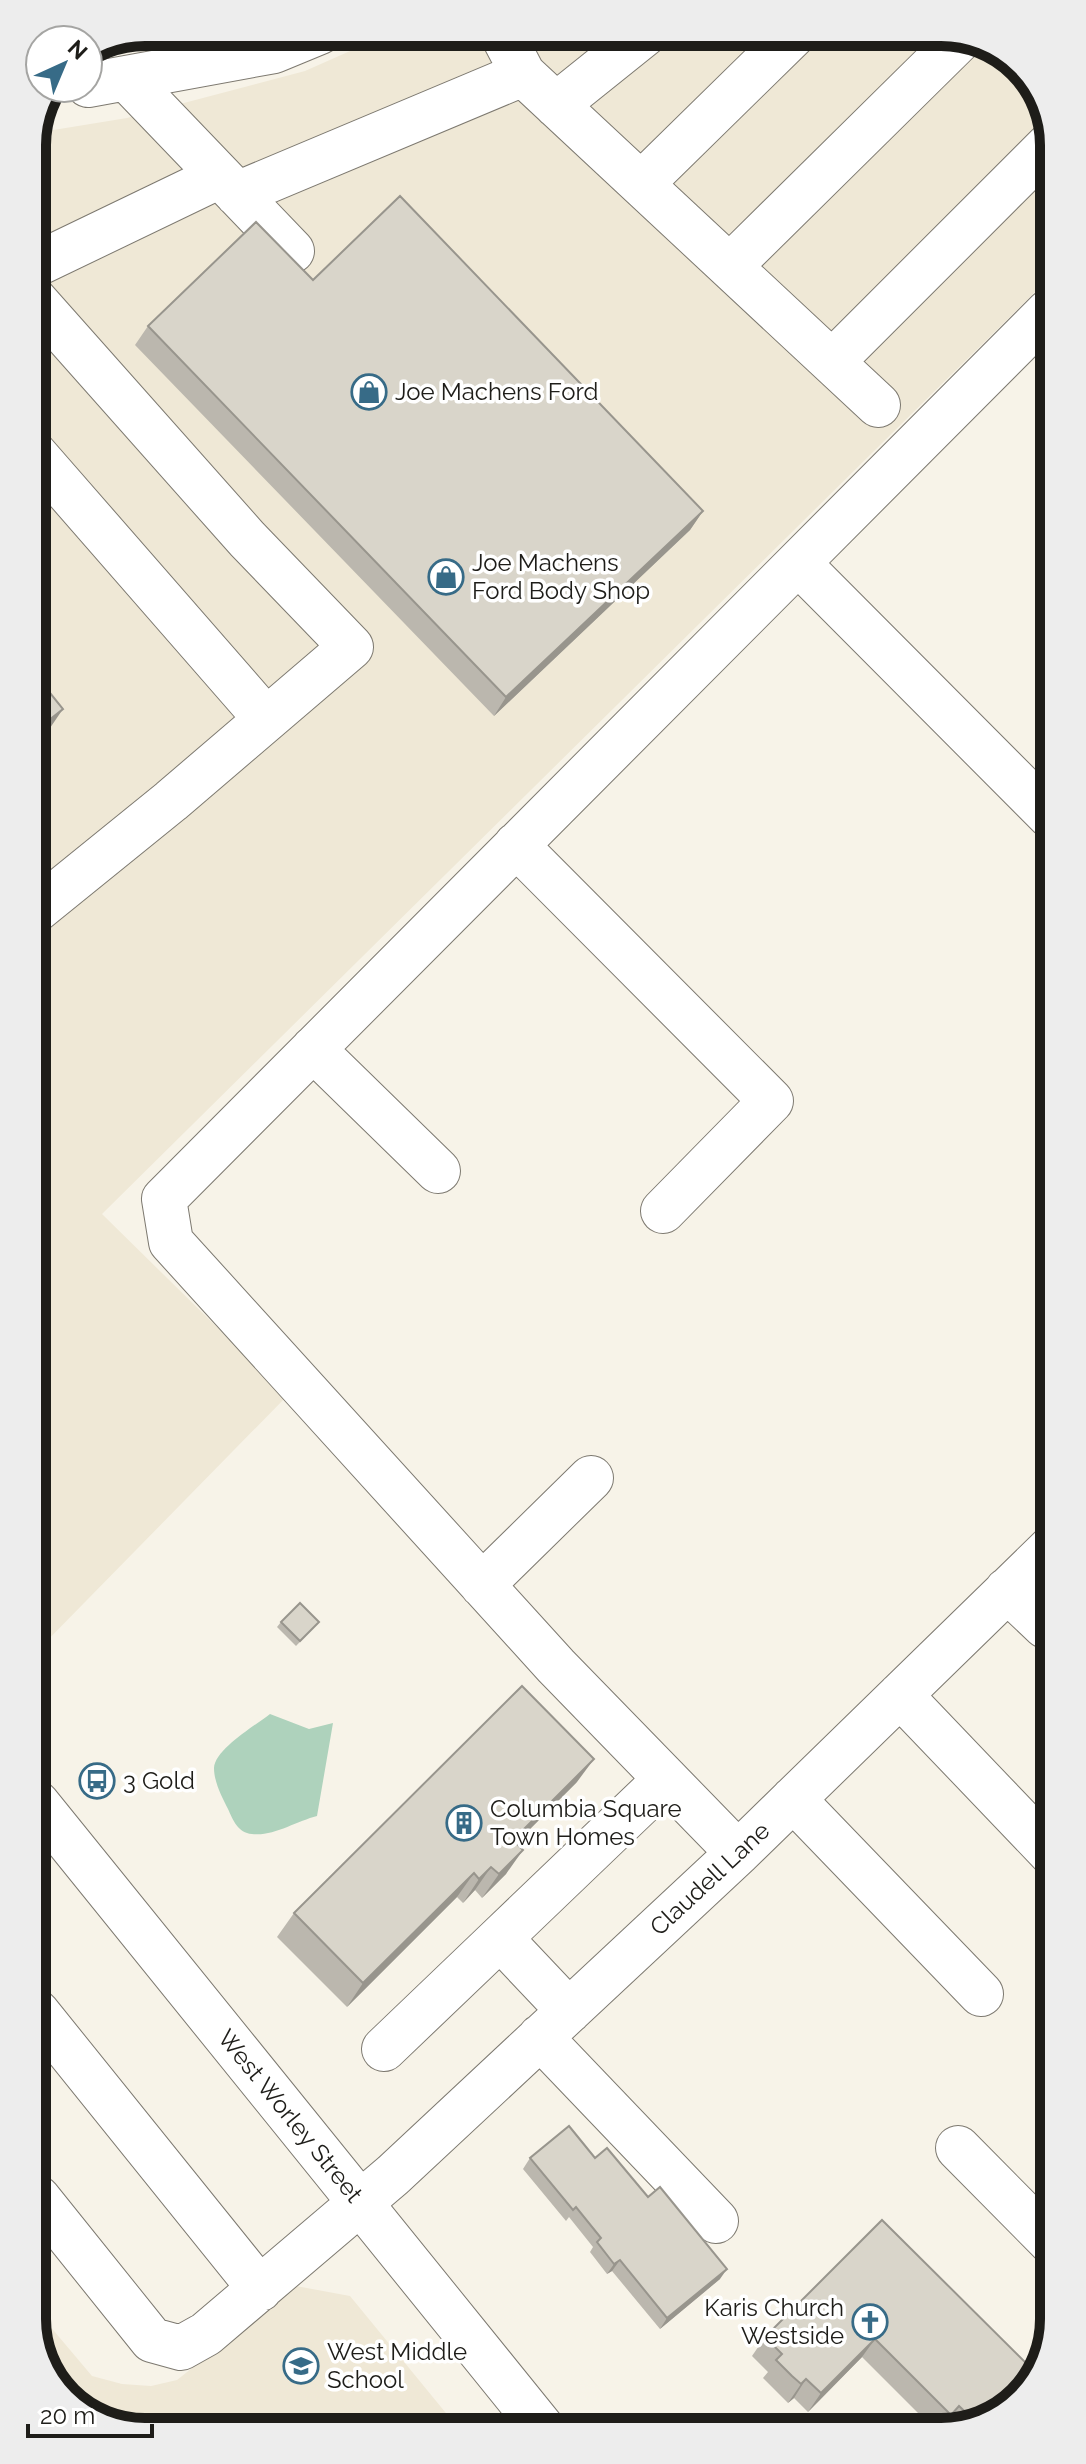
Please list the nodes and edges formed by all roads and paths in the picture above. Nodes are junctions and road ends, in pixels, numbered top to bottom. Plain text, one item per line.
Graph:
1 (286, 46) edge
2 (508, 46) edge
3 (630, 46) edge
4 (782, 46) edge
5 (952, 47) edge
6 (523, 74) junction
7 (107, 81) edge
8 (556, 105) junction
9 (1040, 154) edge
10 (641, 184) junction
11 (228, 185) junction
12 (292, 251) dead end
13 (46, 261) edge
14 (730, 266) junction
15 (46, 313) edge
16 (1040, 320) edge
17 (832, 362) junction
18 (878, 405) dead end
19 (46, 467) edge
20 (798, 563) junction
21 (266, 719) junction
22 (1040, 806) edge
23 (516, 845) junction
24 (46, 902) edge
25 (313, 1049) junction
26 (438, 1171) dead end
27 (663, 1211) dead end
28 (591, 1478) dead end
29 (1040, 1558) edge
30 (482, 1585) junction
31 (1007, 1590) junction
32 (1040, 1621) edge
33 (900, 1695) junction
34 (666, 1779) junction
35 (793, 1799) junction
36 (46, 1814) edge
37 (1040, 1841) edge
38 (738, 1853) junction
39 (500, 1938) junction
40 (981, 1994) dead end
41 (46, 2023) edge
42 (554, 2024) junction
43 (384, 2049) dead end
44 (958, 2148) dead end
45 (361, 2204) junction
46 (46, 2208) edge
47 (716, 2221) dead end
48 (1040, 2231) edge
49 (260, 2289) junction
50 (534, 2418) edge

1 - 7 street
2 - 6 street
3 - 8 street
4 - 10 street
5 - 14 street
6 - 8 street
6 - 11 street
7 - 11 street
8 - 10 street
9 - 17 street
10 - 14 street
11 - 12 street
11 - 13 street
14 - 17 street
15 - 21 street
16 - 20 street
17 - 18 street
19 - 21 street
20 - 22 street
20 - 23 street
21 - 24 street
23 - 25 street
23 - 27 street
25 - 26 street
25 - 30 street
28 - 30 street
29 - 31 street, Claudell Lane
30 - 34 street
31 - 32 street
31 - 33 street, Claudell Lane
33 - 35 street, Claudell Lane
33 - 37 street
34 - 38 street
34 - 39 street
35 - 38 street, Claudell Lane
35 - 40 street
36 - 45 street, West Worley Street
38 - 42 street, Claudell Lane
39 - 42 street
39 - 43 street
41 - 49 street
42 - 45 street, Claudell Lane
42 - 47 street
44 - 48 street
45 - 49 street, Claudell Lane
45 - 50 street, West Worley Street
46 - 49 street, Claudell Lane

